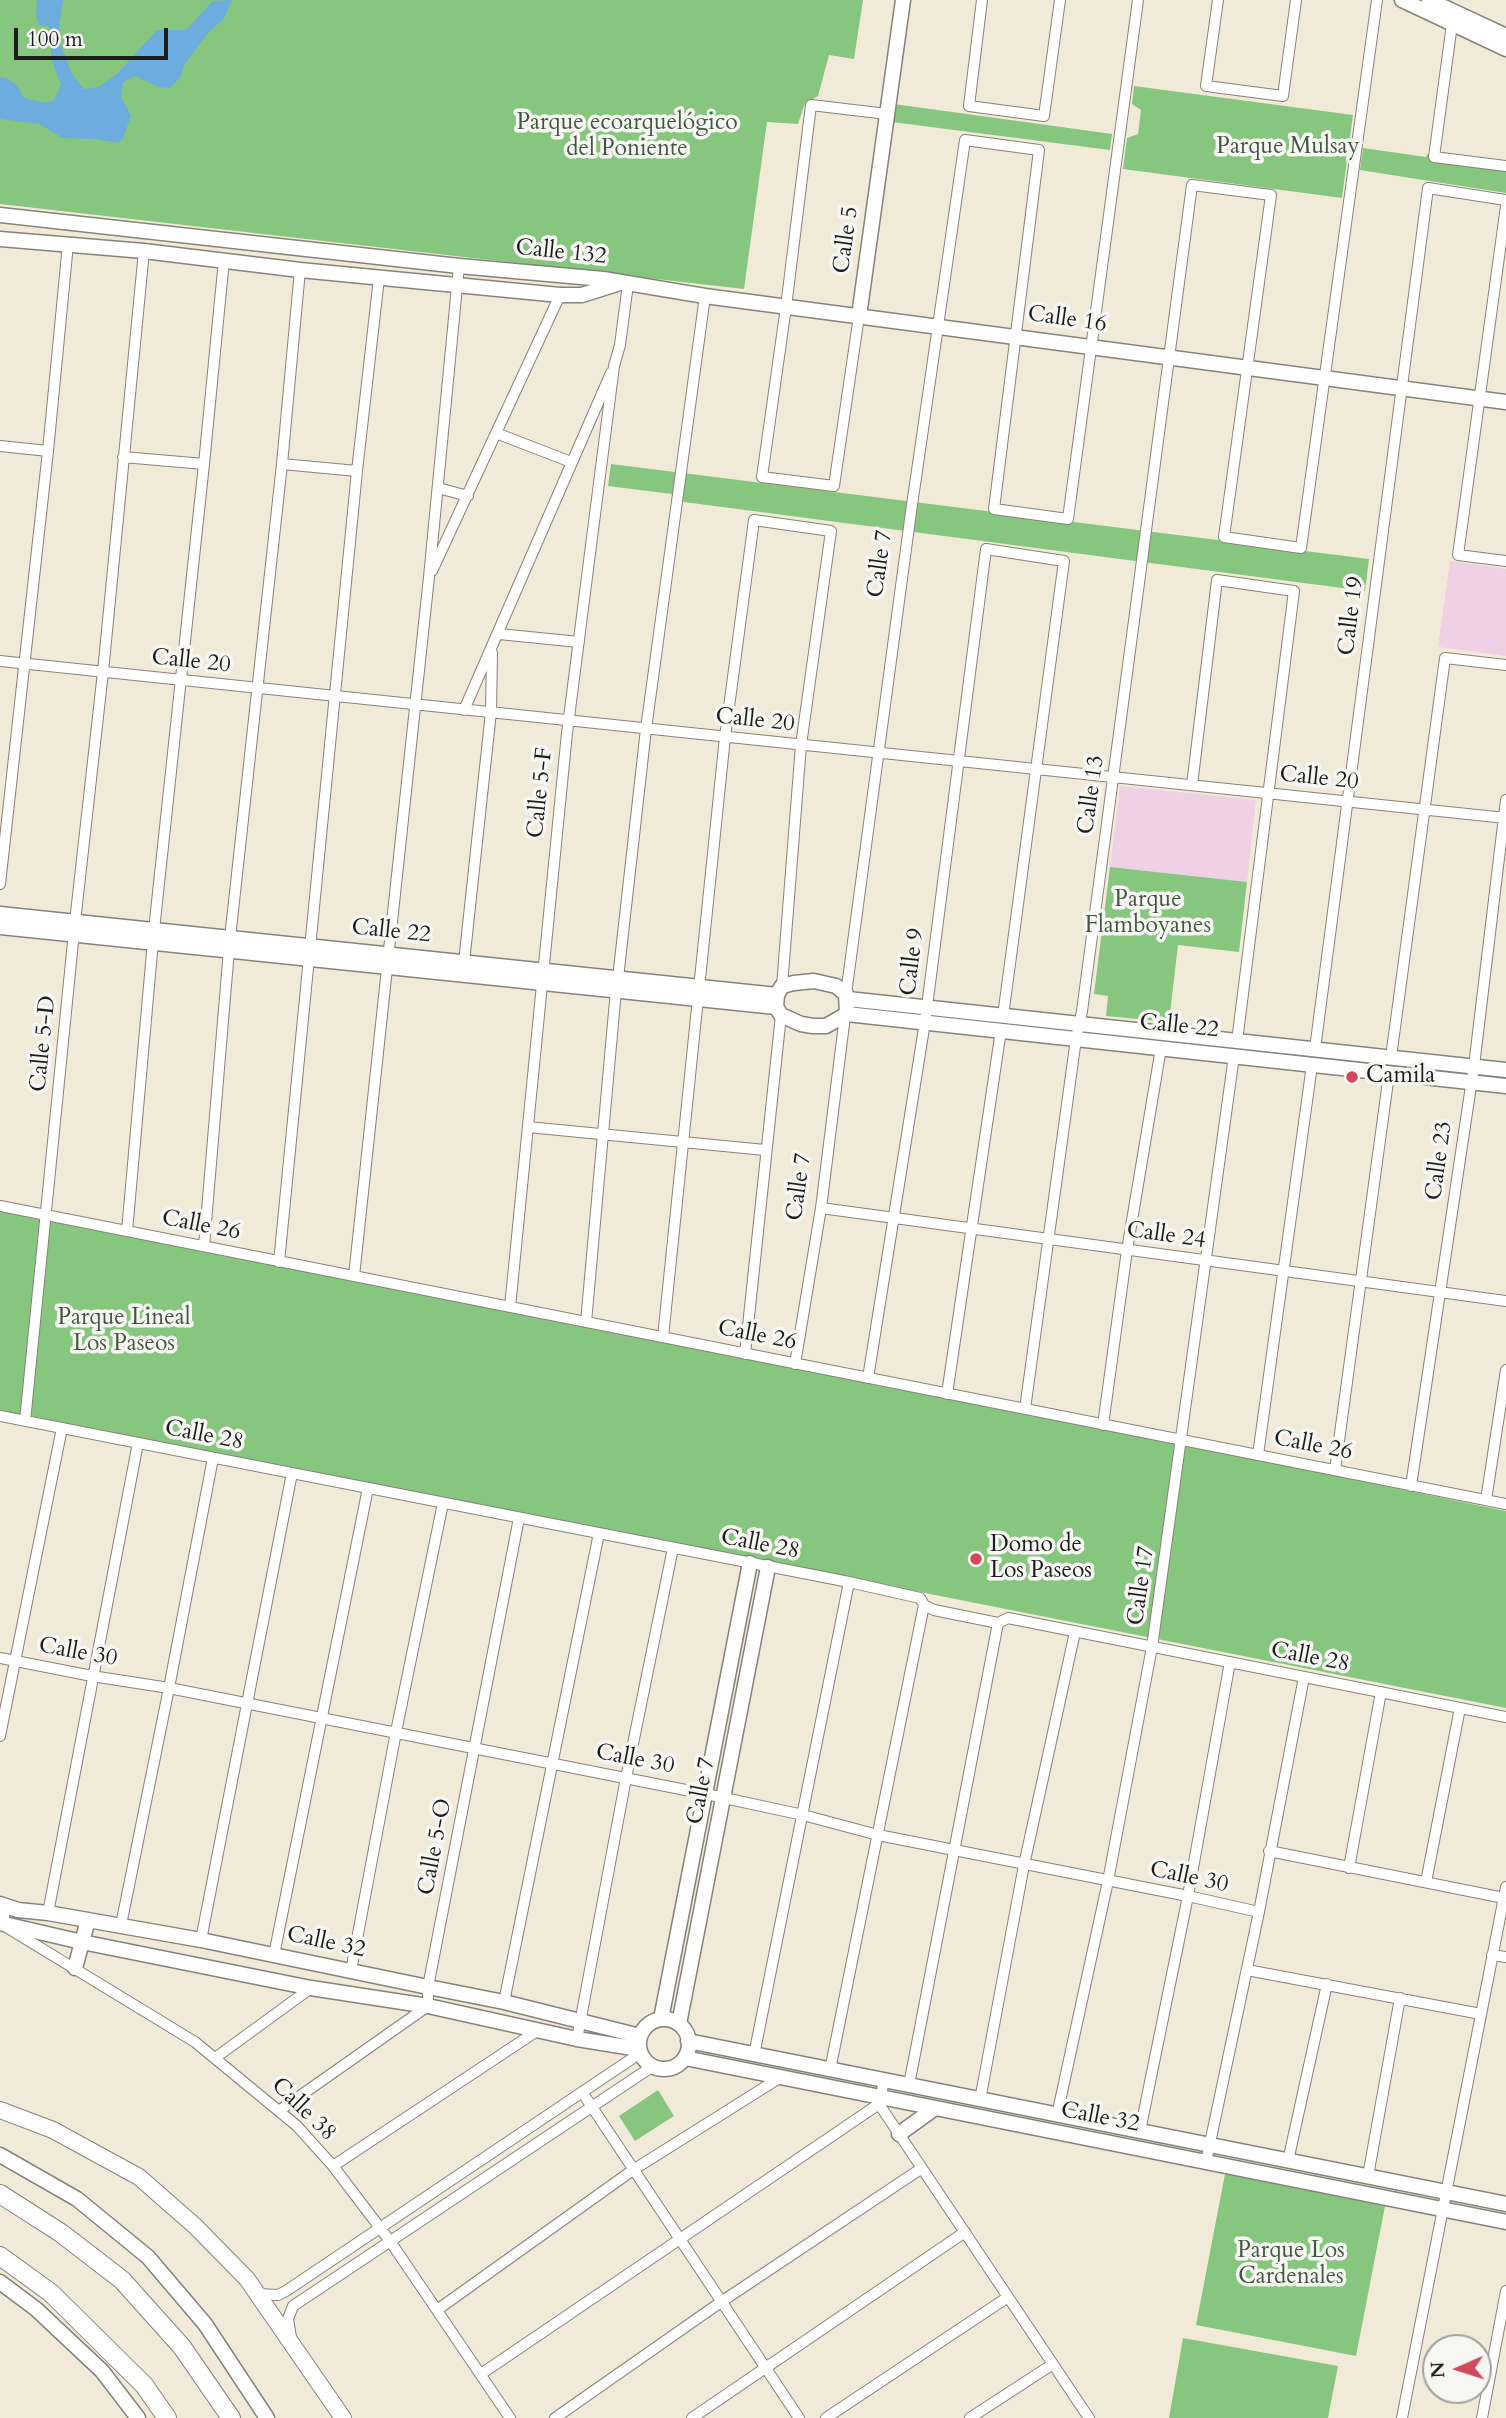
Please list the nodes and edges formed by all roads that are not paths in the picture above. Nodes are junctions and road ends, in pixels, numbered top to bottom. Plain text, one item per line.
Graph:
1 (903, 0) edge
2 (982, 0) edge
3 (1060, 0) edge
4 (1138, 0) edge
5 (1218, 0) edge
6 (1296, 0) edge
7 (1377, 0) edge
8 (1402, 0) edge
9 (1429, 0) edge
10 (1452, 11) edge
11 (1506, 36) edge
12 (1506, 49) edge
13 (887, 114) junction
14 (1506, 166) edge
15 (1506, 200) edge
16 (1506, 206) edge
17 (0, 215) edge
18 (0, 239) edge
19 (68, 244) junction
20 (144, 251) junction
21 (223, 260) junction
22 (459, 266) junction
23 (300, 270) junction
24 (379, 278) junction
25 (624, 284) junction
26 (457, 286) junction
27 (560, 295) junction
28 (705, 296) junction
29 (786, 307) junction
30 (859, 316) junction
31 (937, 326) junction
32 (1017, 336) junction
33 (1092, 347) junction
34 (1169, 357) junction
35 (614, 366) junction
36 (1247, 367) junction
37 (1326, 378) junction
38 (1402, 388) junction
39 (1481, 399) junction
40 (1506, 402) edge
41 (496, 433) junction
42 (0, 446) edge
43 (48, 451) junction
44 (123, 457) junction
45 (571, 462) junction
46 (204, 464) junction
47 (282, 464) junction
48 (357, 471) junction
49 (438, 488) junction
50 (468, 496) junction
51 (1506, 561) edge
52 (429, 577) junction
53 (499, 634) junction
54 (579, 642) junction
55 (492, 649) junction
56 (0, 661) edge
57 (24, 664) junction
58 (1506, 665) edge
59 (103, 672) junction
60 (181, 680) junction
61 (258, 688) junction
62 (335, 696) junction
63 (416, 705) junction
64 (464, 710) junction
65 (491, 712) junction
66 (568, 720) junction
67 (646, 729) junction
68 (725, 737) junction
69 (801, 745) junction
70 (879, 753) junction
71 (958, 761) junction
72 (1036, 769) junction
73 (1114, 777) junction
74 (1192, 785) junction
75 (1269, 793) junction
76 (1506, 800) edge
77 (1347, 801) junction
78 (1424, 809) junction
79 (1505, 818) edge
80 (0, 884) edge
81 (0, 914) edge
82 (0, 927) edge
83 (75, 929) junction
84 (153, 937) junction
85 (230, 944) junction
86 (310, 953) junction
87 (387, 961) junction
88 (464, 962) junction
89 (543, 977) junction
90 (617, 984) junction
91 (697, 992) junction
92 (779, 1001) junction
93 (847, 1006) junction
94 (926, 1015) junction
95 (1002, 1023) junction
96 (1077, 1031) junction
97 (1237, 1041) junction
98 (1161, 1048) junction
99 (1315, 1049) junction
100 (1234, 1056) junction
101 (1391, 1057) junction
102 (1312, 1065) junction
103 (1474, 1066) junction
104 (1506, 1070) edge
105 (1390, 1074) junction
106 (1471, 1083) junction
107 (1506, 1086) edge
108 (528, 1127) junction
109 (604, 1134) junction
110 (684, 1142) junction
111 (765, 1150) junction
112 (0, 1206) edge
113 (821, 1208) junction
114 (46, 1215) junction
115 (894, 1217) junction
116 (972, 1227) junction
117 (127, 1231) junction
118 (1049, 1238) junction
119 (204, 1246) junction
120 (1126, 1250) junction
121 (1206, 1261) junction
122 (279, 1262) junction
123 (1285, 1271) junction
124 (354, 1276) junction
125 (1362, 1282) junction
126 (1441, 1292) junction
127 (1506, 1301) edge
128 (510, 1307) junction
129 (586, 1322) junction
130 (663, 1338) junction
131 (745, 1354) junction
132 (795, 1364) junction
133 (1506, 1370) edge
134 (868, 1378) junction
135 (947, 1394) junction
136 (1025, 1409) junction
137 (0, 1416) edge
138 (25, 1421) junction
139 (1104, 1425) junction
140 (62, 1428) junction
141 (1181, 1440) junction
142 (138, 1443) junction
143 (1258, 1455) junction
144 (213, 1458) junction
145 (1335, 1471) junction
146 (292, 1473) junction
147 (1411, 1486) junction
148 (368, 1488) junction
149 (1486, 1500) junction
150 (443, 1503) junction
151 (1506, 1504) edge
152 (519, 1518) junction
153 (599, 1533) junction
154 (673, 1548) junction
155 (750, 1563) junction
156 (768, 1567) junction
157 (849, 1583) junction
158 (924, 1605) junction
159 (998, 1623) junction
160 (1075, 1632) junction
161 (1152, 1647) junction
162 (0, 1658) edge
163 (15, 1661) junction
164 (1230, 1662) junction
165 (92, 1676) junction
166 (1304, 1677) junction
167 (169, 1688) junction
168 (1381, 1692) junction
169 (248, 1703) junction
170 (1460, 1708) junction
171 (1506, 1717) edge
172 (323, 1718) junction
173 (396, 1732) junction
174 (0, 1737) edge
175 (475, 1748) junction
176 (551, 1763) junction
177 (626, 1778) junction
178 (706, 1794) junction
179 (723, 1799) junction
180 (803, 1815) junction
181 (878, 1835) junction
182 (955, 1849) junction
183 (1269, 1852) junction
184 (1024, 1865) junction
185 (1349, 1868) junction
186 (1108, 1881) junction
187 (1426, 1882) junction
188 (1505, 1892) edge
189 (1188, 1896) junction
190 (3, 1906) edge
191 (1259, 1912) junction
192 (48, 1913) junction
193 (88, 1920) junction
194 (2, 1924) edge
195 (121, 1926) junction
196 (201, 1940) junction
197 (82, 1942) junction
198 (274, 1955) junction
199 (1492, 1955) junction
200 (1506, 1958) edge
201 (75, 1968) junction
202 (1247, 1970) junction
203 (351, 1971) junction
204 (1327, 1984) junction
205 (428, 1987) junction
206 (311, 1988) junction
207 (1400, 1998) junction
208 (504, 2002) junction
209 (428, 2006) junction
210 (1481, 2014) junction
211 (661, 2019) junction
212 (580, 2020) junction
213 (679, 2024) junction
214 (537, 2031) junction
215 (577, 2039) junction
216 (688, 2042) junction
217 (640, 2045) junction
218 (754, 2055) junction
219 (215, 2058) junction
220 (684, 2058) junction
221 (653, 2067) junction
222 (830, 2070) junction
223 (781, 2077) junction
224 (884, 2081) junction
225 (909, 2085) junction
226 (582, 2092) junction
227 (980, 2100) junction
228 (880, 2101) junction
229 (591, 2106) junction
230 (935, 2108) junction
231 (0, 2110) edge
232 (280, 2110) junction
233 (1057, 2115) junction
234 (1140, 2131) junction
235 (900, 2134) junction
236 (1210, 2145) junction
237 (0, 2155) edge
238 (1289, 2161) junction
239 (1206, 2162) junction
240 (332, 2166) junction
241 (922, 2168) junction
242 (634, 2170) junction
243 (1368, 2176) junction
244 (1446, 2192) junction
245 (0, 2193) edge
246 (1506, 2204) edge
247 (1442, 2209) junction
248 (1506, 2222) edge
249 (380, 2228) junction
250 (965, 2232) junction
251 (679, 2239) junction
252 (390, 2241) junction
253 (0, 2256) edge
254 (327, 2264) junction
255 (335, 2278) junction
256 (0, 2282) edge
257 (1506, 2291) edge
258 (257, 2294) junction
259 (1008, 2297) junction
260 (721, 2302) junction
261 (437, 2310) junction
262 (292, 2341) junction
263 (1053, 2364) junction
264 (765, 2367) junction
265 (481, 2374) junction
266 (138, 2418) edge
267 (167, 2418) edge
268 (231, 2418) edge
269 (267, 2418) edge
270 (343, 2418) edge
271 (510, 2418) edge
272 (555, 2418) edge
273 (692, 2418) edge
274 (799, 2418) edge
275 (825, 2418) edge
276 (970, 2418) edge
277 (1089, 2418) edge
278 (1402, 2418) edge
279 (1482, 2418) edge

1 - 13 street, Calle 5
2 - 3 street
4 - 33 street
5 - 6 street
7 - 37 street
8 - 10 street
9 - 10 street
10 - 11 street
10 - 12 street
10 - 14 street
13 - 29 street
13 - 30 street, Calle 5
15 - 38 street, Calle 19
16 - 39 street
17 - 22 street, Calle 132
18 - 19 street, Calle 132
19 - 20 street, Calle 132
19 - 43 street
20 - 21 street, Calle 132
20 - 44 street, Calle 5-D
21 - 23 street, Calle 132
21 - 46 street
22 - 25 street, Calle 132
22 - 26 street
23 - 24 street, Calle 132
23 - 47 street
24 - 26 street, Calle 132
24 - 48 street
25 - 27 street, Calle 132
25 - 28 street, Calle 16
25 - 35 street, Calle 5-F
26 - 27 street, Calle 132
26 - 49 street
27 - 41 street
28 - 29 street, Calle 16
28 - 67 street
29 - 30 street, Calle 16
29 - 30 street, Calle 5
30 - 31 street, Calle 16
31 - 32 street, Calle 16
31 - 32 street, Calle 7
31 - 70 street, Calle 7
32 - 33 street, Calle 16
32 - 33 street
33 - 34 street, Calle 16
34 - 36 street, Calle 16
34 - 36 street, Calle 13
34 - 73 street, Calle 13
35 - 45 street
35 - 54 street, Calle 5-F
36 - 37 street, Calle 16
36 - 37 street
37 - 38 street, Calle 16
38 - 39 street, Calle 16
38 - 77 street, Calle 19
39 - 40 street, Calle 16
39 - 51 street
41 - 45 street
41 - 50 street
42 - 43 street
43 - 57 street
44 - 46 street
44 - 59 street, Calle 5-D
45 - 53 street
46 - 60 street
47 - 48 street
47 - 61 street
48 - 62 street
49 - 50 street
49 - 52 street
50 - 52 street
52 - 63 street
53 - 54 street
53 - 55 street
54 - 66 street, Calle 5-F
55 - 64 street
55 - 65 street
56 - 57 street, Calle 20
57 - 59 street, Calle 20
57 - 80 street
58 - 78 street
59 - 60 street, Calle 20
59 - 83 street, Calle 5-D
60 - 61 street, Calle 20
60 - 84 street
61 - 62 street, Calle 20
61 - 85 street
62 - 63 street, Calle 20
62 - 86 street
63 - 64 street, Calle 20
63 - 87 street
64 - 65 street, Calle 20
65 - 66 street, Calle 20
65 - 88 street
66 - 67 street, Calle 20
66 - 89 street, Calle 5-F
67 - 68 street, Calle 20
67 - 90 street
68 - 69 street, Calle 20
68 - 69 street
68 - 91 street
69 - 70 street, Calle 20
69 - 92 street
70 - 71 street, Calle 20
70 - 93 street, Calle 7
71 - 72 street, Calle 20
71 - 72 street, Calle 9
71 - 94 street, Calle 9
72 - 73 street, Calle 20
72 - 95 street
73 - 74 street, Calle 20
73 - 96 street, Calle 13
74 - 75 street, Calle 20
74 - 75 street
75 - 77 street, Calle 20
75 - 97 street
76 - 79 street, Calle 23
77 - 78 street, Calle 20
77 - 99 street, Calle 19
78 - 79 street, Calle 20
78 - 101 street
79 - 103 street, Calle 23
81 - 83 street, Calle 22
82 - 83 street, Calle 22
83 - 84 street, Calle 22
83 - 114 street, Calle 5-D
84 - 85 street, Calle 22
84 - 117 street
85 - 86 street, Calle 22
85 - 119 street
86 - 87 street, Calle 22
86 - 122 street
87 - 88 street, Calle 22
87 - 89 street, Calle 22
87 - 124 street
88 - 89 street, Calle 22
89 - 90 street, Calle 22
89 - 108 street, Calle 5-F
90 - 91 street, Calle 22
90 - 109 street
91 - 92 street, Calle 22
91 - 110 street
92 - 93 street
92 - 93 street
92 - 111 street
93 - 94 street, Calle 22
93 - 113 street, Calle 7
94 - 95 street, Calle 22
94 - 115 street, Calle 9
95 - 96 street, Calle 22
95 - 116 street
96 - 97 street, Calle 22
96 - 98 street, Calle 22
96 - 118 street, Calle 13
97 - 99 street, Calle 22
98 - 100 street, Calle 22
98 - 120 street
99 - 101 street, Calle 22
100 - 102 street, Calle 22
100 - 121 street, Calle 17
101 - 103 street, Calle 22
102 - 105 street, Calle 22
102 - 123 street
103 - 104 street, Calle 22
103 - 106 street, Calle 23
105 - 106 street, Calle 22
105 - 125 street
106 - 107 street, Calle 22
106 - 126 street, Calle 23
108 - 109 street
108 - 128 street, Calle 5-F
109 - 110 street
109 - 129 street
110 - 111 street
110 - 130 street
111 - 131 street
112 - 114 street, Calle 26
113 - 115 street, Calle 24
113 - 132 street, Calle 7
114 - 117 street, Calle 26
114 - 138 street, Calle 5-D
115 - 116 street, Calle 24
115 - 134 street, Calle 9
116 - 118 street, Calle 24
116 - 135 street
117 - 119 street, Calle 26
118 - 120 street, Calle 24
118 - 136 street, Calle 13
119 - 122 street, Calle 26
120 - 121 street, Calle 24
120 - 139 street
121 - 123 street, Calle 24
121 - 141 street, Calle 17
122 - 124 street, Calle 26
123 - 125 street, Calle 24
123 - 143 street
124 - 128 street, Calle 26
125 - 126 street, Calle 24
125 - 145 street
126 - 127 street, Calle 24
126 - 147 street, Calle 23
128 - 129 street, Calle 26
129 - 130 street, Calle 26
130 - 131 street, Calle 26
131 - 132 street, Calle 26
132 - 134 street, Calle 26
133 - 149 street
134 - 135 street, Calle 26
135 - 136 street, Calle 26
136 - 139 street, Calle 26
137 - 138 street, Calle 28
138 - 140 street, Calle 28
139 - 141 street, Calle 26
140 - 142 street, Calle 28
140 - 163 street
141 - 143 street, Calle 26
141 - 161 street, Calle 17
142 - 144 street, Calle 28
142 - 165 street
143 - 145 street, Calle 26
144 - 146 street, Calle 28
144 - 167 street
145 - 147 street, Calle 26
146 - 148 street, Calle 28
146 - 169 street
147 - 149 street, Calle 26
148 - 150 street, Calle 28
148 - 172 street
149 - 151 street, Calle 26
150 - 152 street, Calle 28
150 - 173 street
152 - 153 street, Calle 28
152 - 175 street, Calle 5-O
153 - 154 street, Calle 28
153 - 176 street
154 - 155 street, Calle 28
154 - 177 street
155 - 156 street, Calle 28
155 - 178 street, Calle 7
156 - 157 street, Calle 28
156 - 179 street, Calle 7
157 - 158 street, Calle 28
157 - 180 street
158 - 159 street, Calle 28
158 - 181 street
159 - 160 street, Calle 28
159 - 182 street
160 - 161 street, Calle 28
160 - 184 street
161 - 164 street, Calle 28
161 - 186 street, Calle 17
162 - 163 street, Calle 30
163 - 165 street, Calle 30
163 - 174 street
164 - 166 street, Calle 28
164 - 189 street
165 - 167 street, Calle 30
165 - 192 street
166 - 168 street, Calle 28
166 - 183 street
167 - 169 street, Calle 30
167 - 195 street
168 - 170 street, Calle 28
168 - 185 street
169 - 172 street, Calle 30
169 - 196 street
170 - 171 street, Calle 28
170 - 187 street
172 - 173 street, Calle 30
172 - 198 street
173 - 175 street, Calle 30
173 - 203 street
175 - 176 street, Calle 30
175 - 205 street, Calle 5-O
176 - 177 street, Calle 30
176 - 208 street
177 - 178 street, Calle 30
177 - 212 street
178 - 179 street, Calle 30
178 - 211 street, Calle 7
179 - 180 street, Calle 30
179 - 213 street, Calle 7
180 - 181 street, Calle 30
180 - 218 street
181 - 182 street, Calle 30
181 - 222 street
182 - 184 street, Calle 30
182 - 225 street
183 - 185 street
183 - 191 street
184 - 186 street, Calle 30
184 - 227 street
185 - 187 street
186 - 189 street, Calle 30
186 - 233 street, Calle 17
187 - 188 street
188 - 199 street
189 - 191 street, Calle 30
189 - 234 street
190 - 192 street, Calle 32
190 - 194 street
191 - 202 street
192 - 193 street, Calle 32
193 - 195 street, Calle 32
193 - 197 street
194 - 197 street, Calle 32
194 - 201 street, Calle 38
195 - 196 street, Calle 32
196 - 198 street, Calle 32
197 - 201 street
197 - 206 street, Calle 32
198 - 203 street, Calle 32
199 - 200 street
199 - 210 street
201 - 219 street, Calle 38
202 - 204 street
202 - 236 street
203 - 205 street, Calle 32
204 - 207 street
204 - 238 street
205 - 208 street, Calle 32
205 - 209 street, Calle 5-O
206 - 209 street, Calle 32
206 - 219 street
207 - 210 street
207 - 243 street
208 - 212 street, Calle 32
209 - 214 street, Calle 32
209 - 232 street
210 - 244 street
211 - 213 street
211 - 217 street
212 - 215 street
212 - 217 street, Calle 32
213 - 216 street
214 - 215 street, Calle 32
214 - 240 street
215 - 217 street, Calle 32
216 - 218 street, Calle 32
216 - 220 street
217 - 221 street
217 - 226 street
218 - 222 street, Calle 32
219 - 232 street, Calle 38
220 - 221 street
220 - 223 street, Calle 32
221 - 229 street
222 - 224 street, Calle 32
223 - 228 street, Calle 32
223 - 242 street
224 - 225 street, Calle 32
224 - 228 street
225 - 227 street, Calle 32
226 - 229 street
226 - 249 street
227 - 233 street, Calle 32
228 - 230 street, Calle 32
228 - 235 street
228 - 251 street
229 - 242 street
229 - 252 street
230 - 235 street
230 - 239 street, Calle 32
231 - 258 main road
232 - 240 street, Calle 38
233 - 234 street, Calle 32
234 - 236 street, Calle 32
235 - 241 street
236 - 238 street, Calle 32
236 - 239 street
237 - 269 street
238 - 243 street, Calle 32
239 - 247 street, Calle 32
240 - 249 street, Calle 38
241 - 250 street
241 - 260 street
242 - 251 street
242 - 261 street
243 - 244 street, Calle 32
244 - 246 street, Calle 32
244 - 247 street
245 - 268 highway
247 - 248 street, Calle 32
247 - 278 street
249 - 252 street, Calle 38
249 - 254 street
250 - 259 street
250 - 264 street
251 - 260 street
251 - 265 street
252 - 255 street
252 - 261 street, Calle 38
253 - 267 highway
254 - 255 street
254 - 258 street
255 - 262 street
256 - 266 street
257 - 279 street
258 - 262 main road
259 - 263 street
259 - 275 street
260 - 264 street
260 - 272 street
261 - 265 street, Calle 38
262 - 270 main road
263 - 276 street
263 - 277 street
264 - 273 street
264 - 274 street
265 - 271 street, Calle 38

